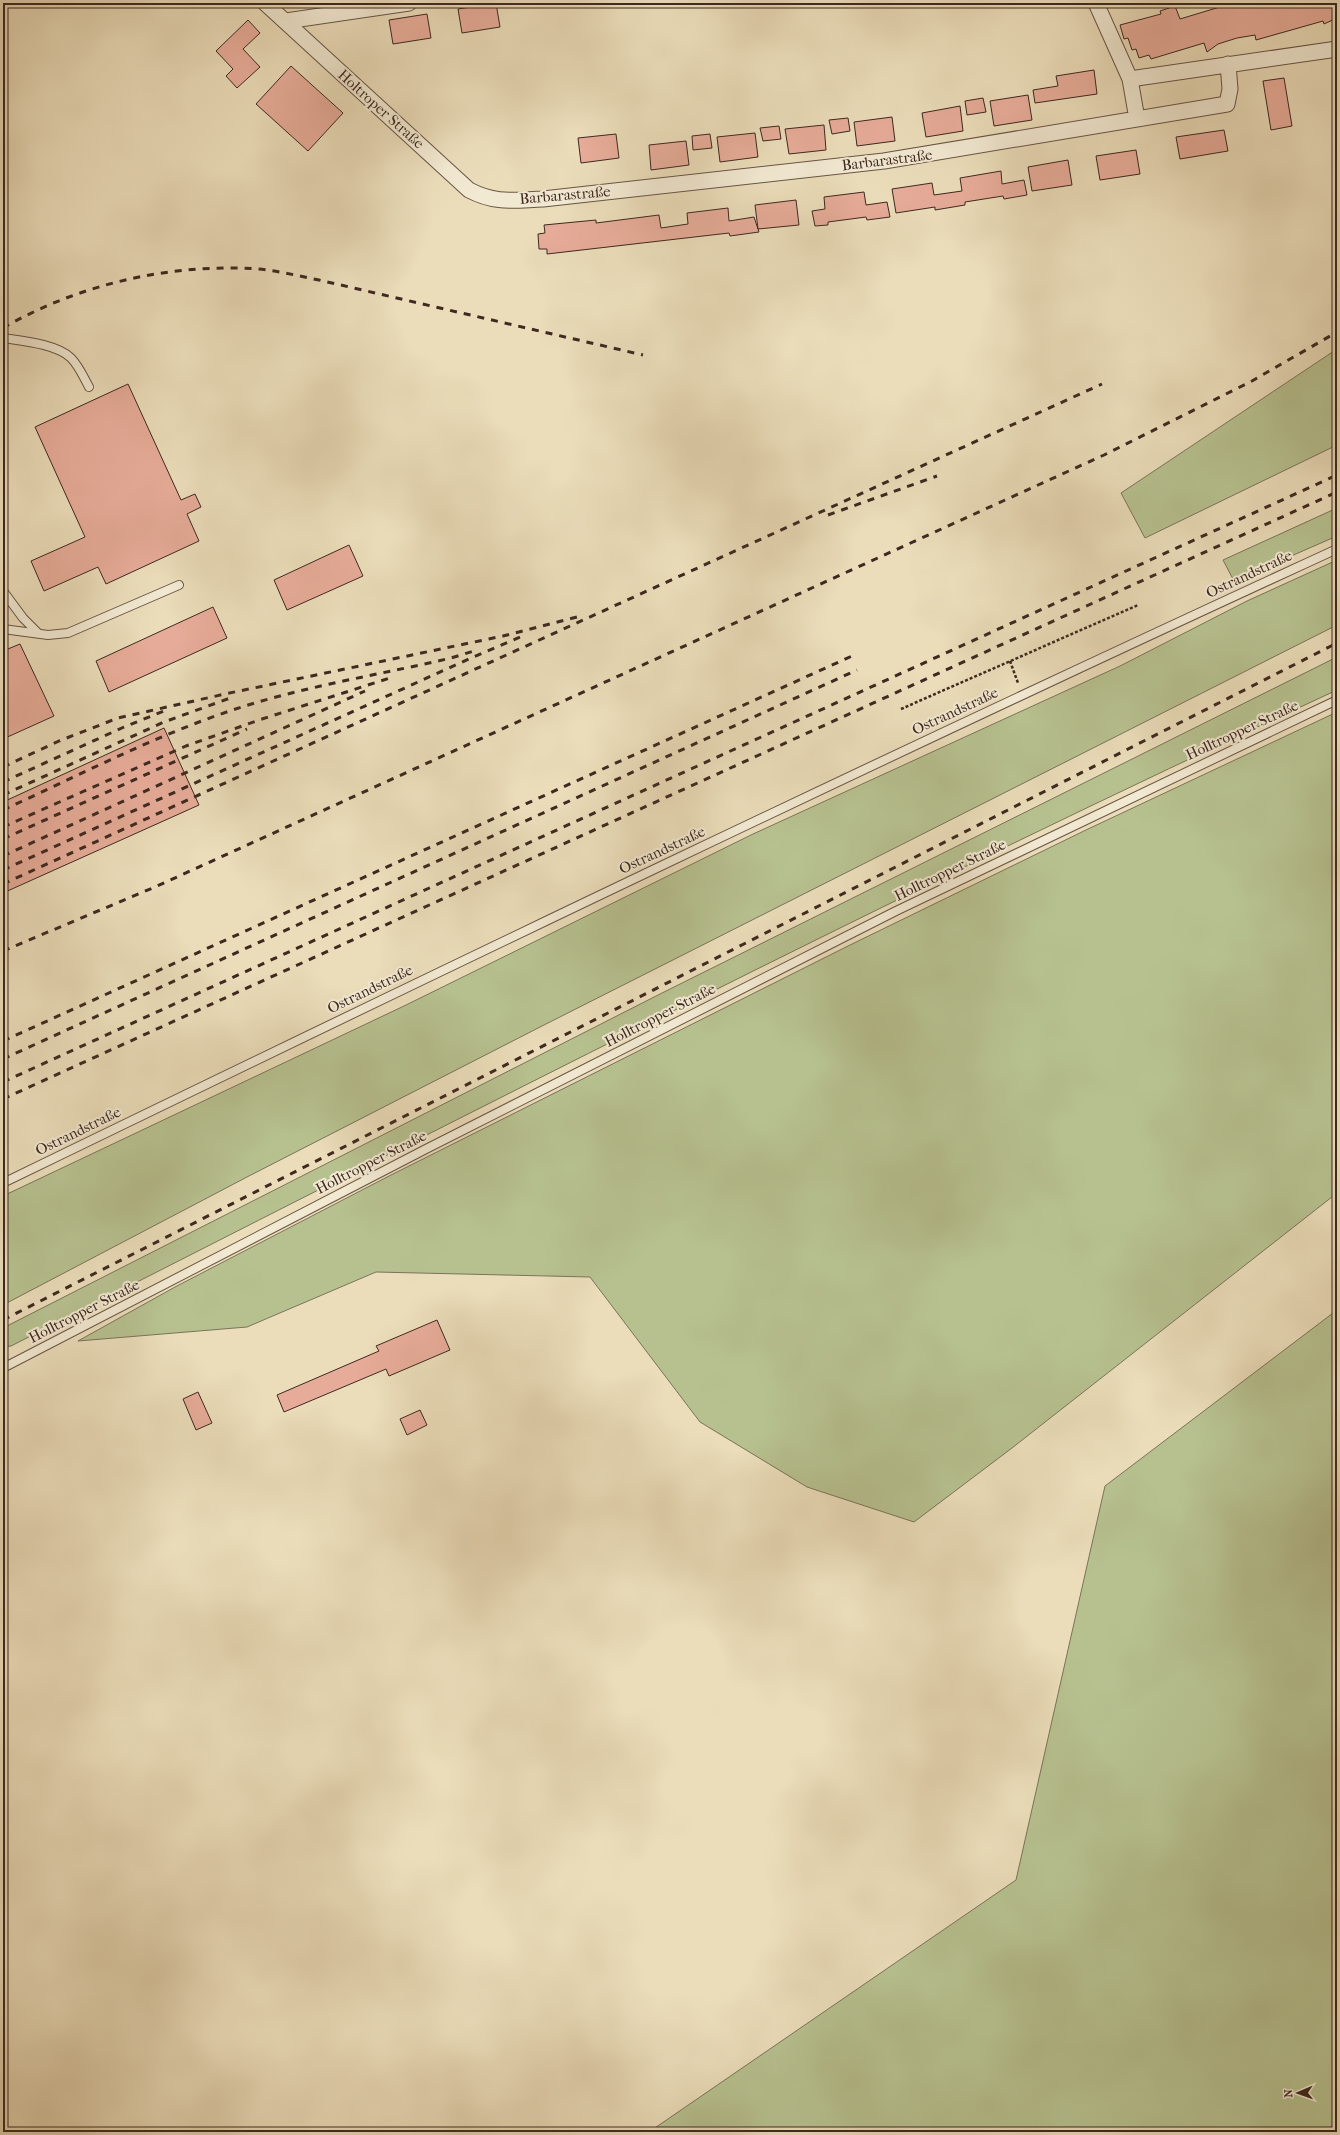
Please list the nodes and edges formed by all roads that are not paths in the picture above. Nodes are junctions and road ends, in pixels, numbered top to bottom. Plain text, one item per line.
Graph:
1 (265, 3) edge
2 (409, 3) edge
3 (1096, 3) edge
4 (286, 21) junction
5 (1337, 49) edge
6 (1228, 64) junction
7 (1130, 79) junction
8 (1137, 119) junction
9 (504, 200) joint
10 (3, 338) edge
11 (89, 387) dead end
12 (1337, 550) edge
13 (179, 585) dead end
14 (3, 591) edge
15 (3, 629) edge
16 (38, 634) junction
17 (1337, 700) edge
18 (3, 1183) edge
19 (3, 1368) edge

1 - 4 street, Holtroper Straße
2 - 4 street
3 - 7 street
4 - 9 street, Holtroper Straße
5 - 6 street
6 - 7 street
6 - 8 street, Barbarastraße
7 - 8 street
8 - 9 street, Barbarastraße
10 - 11 lane
12 - 18 lane, Ostrandstraße
13 - 16 lane
14 - 16 lane
15 - 16 lane
17 - 19 lane, Holltropper Straße

